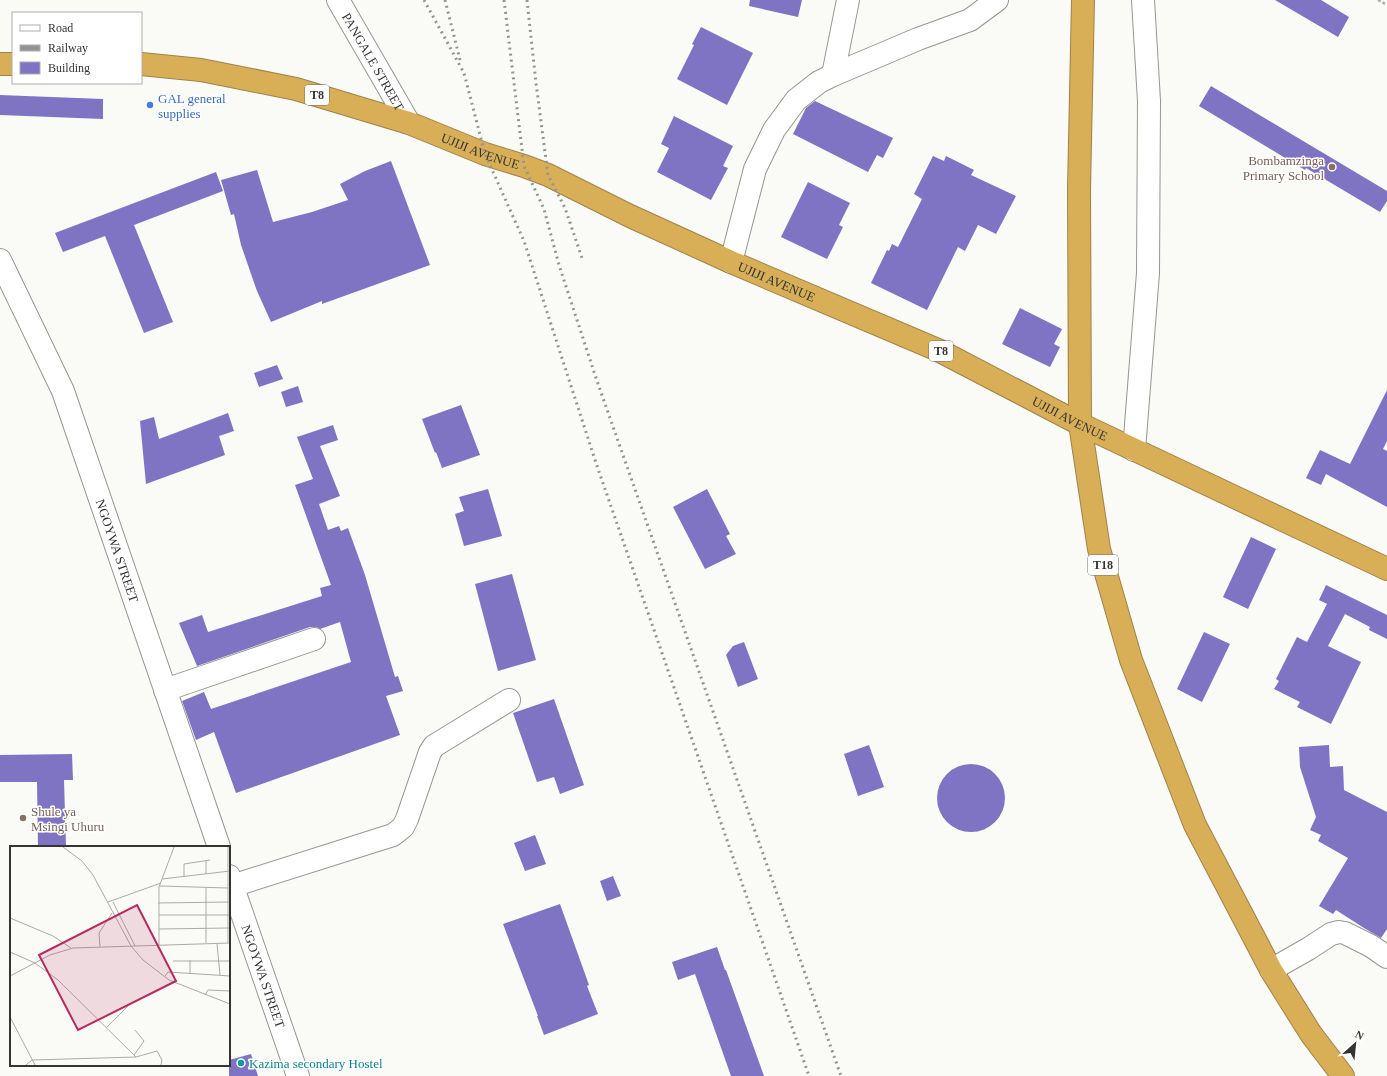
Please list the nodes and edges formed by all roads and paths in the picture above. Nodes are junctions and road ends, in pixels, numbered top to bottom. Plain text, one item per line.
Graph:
1 (338, 0) edge
2 (848, 0) edge
3 (997, 0) edge
4 (1083, 0) edge
5 (1143, 0) edge
6 (1378, 0) edge
7 (1387, 5) edge
8 (0, 64) edge
9 (12, 64) edge
10 (142, 64) edge
11 (833, 75) junction
12 (409, 123) junction
13 (0, 260) edge
14 (731, 262) junction
15 (1080, 424) junction
16 (1134, 450) junction
17 (1387, 570) edge
18 (314, 639) dead end
19 (165, 690) junction
20 (509, 700) dead end
21 (219, 846) edge
22 (231, 881) edge
23 (1387, 957) edge
24 (1271, 970) junction
25 (298, 1076) edge
26 (1343, 1076) edge

1 - 12 street, PANGALE STREET
2 - 11 street
3 - 11 street
4 - 15 highway, T18
5 - 16 street
6 - 7 path
8 - 9 highway
10 - 12 highway, UJIJI AVENUE / T8
11 - 14 street
12 - 14 highway, UJIJI AVENUE / T8
13 - 19 street, NGOYWA STREET
14 - 15 highway, UJIJI AVENUE / T8
15 - 16 highway, UJIJI AVENUE / T8
15 - 24 highway, T18
16 - 17 highway, UJIJI AVENUE / T8
18 - 19 street
19 - 21 street, NGOYWA STREET
20 - 22 street
22 - 25 street, NGOYWA STREET
23 - 24 street
24 - 26 highway, T18

